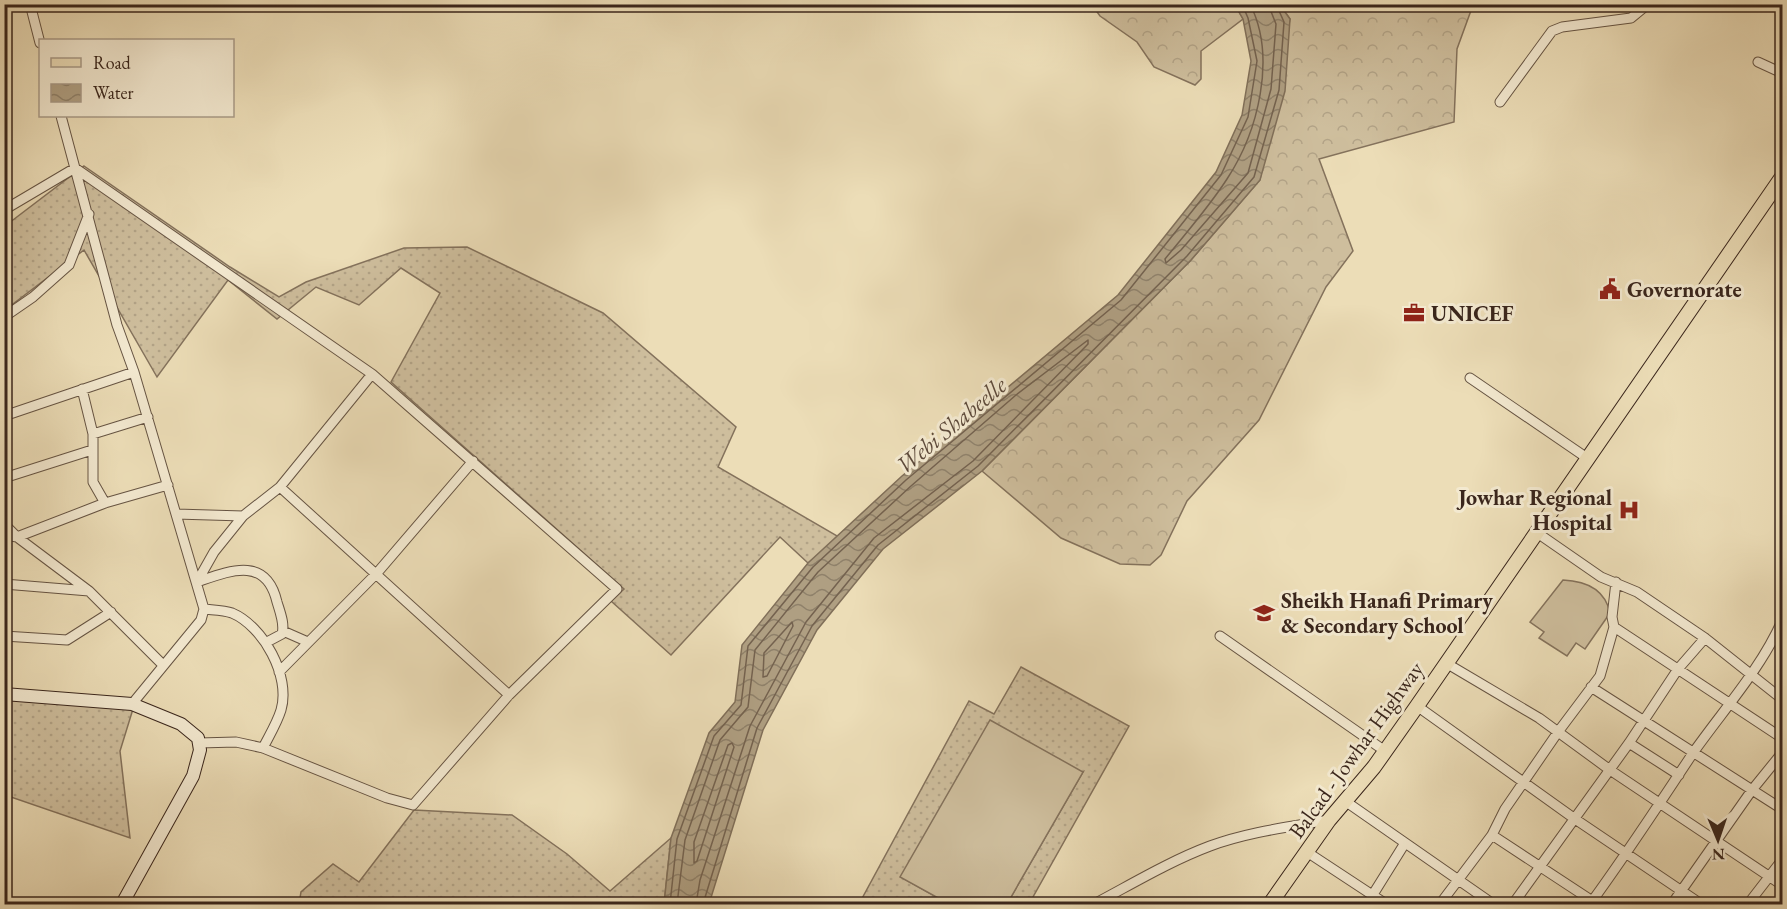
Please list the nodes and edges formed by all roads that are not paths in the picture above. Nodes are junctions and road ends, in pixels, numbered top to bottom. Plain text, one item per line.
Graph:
1 (30, 4) edge
2 (1648, 4) edge
3 (39, 39) edge
4 (1758, 62) dead end
5 (1782, 73) edge
6 (1500, 102) dead end
7 (61, 117) edge
8 (75, 168) junction
9 (1782, 177) edge
10 (4, 210) edge
11 (89, 214) junction
12 (4, 317) edge
13 (134, 372) junction
14 (372, 374) junction
15 (1470, 378) dead end
16 (82, 389) junction
17 (4, 416) edge
18 (148, 417) junction
19 (93, 434) junction
20 (92, 450) junction
21 (1587, 458) junction
22 (473, 461) junction
23 (4, 478) edge
24 (168, 485) junction
25 (279, 486) junction
26 (105, 503) junction
27 (176, 514) junction
28 (243, 516) junction
29 (4, 524) edge
30 (1536, 532) junction
31 (4, 535) edge
32 (17, 537) junction
33 (377, 573) junction
34 (197, 582) junction
35 (1616, 582) junction
36 (4, 584) edge
37 (89, 591) junction
38 (204, 609) junction
39 (111, 612) junction
40 (1782, 621) edge
41 (1614, 627) junction
42 (283, 631) junction
43 (4, 636) edge
44 (1220, 636) dead end
45 (1705, 638) junction
46 (267, 642) junction
47 (308, 642) junction
48 (1446, 663) junction
49 (163, 665) junction
50 (1678, 669) junction
51 (279, 672) junction
52 (1752, 677) junction
53 (1591, 687) junction
54 (4, 694) edge
55 (509, 695) junction
56 (1782, 699) edge
57 (132, 704) junction
58 (1729, 704) junction
59 (1417, 706) junction
60 (1644, 721) junction
61 (1558, 732) junction
62 (1782, 738) edge
63 (199, 743) junction
64 (1629, 743) junction
65 (263, 748) junction
66 (1385, 751) junction
67 (1694, 752) junction
68 (1782, 753) edge
69 (1610, 770) junction
70 (1679, 775) junction
71 (1525, 782) junction
72 (1752, 790) junction
73 (1345, 801) junction
74 (1660, 804) junction
75 (1782, 809) edge
76 (1575, 819) junction
77 (1329, 820) junction
78 (1492, 835) junction
79 (1718, 840) junction
80 (1405, 843) junction
81 (1307, 852) junction
82 (1626, 854) junction
83 (1782, 860) edge
84 (1541, 866) junction
85 (1770, 877) junction
86 (1458, 881) junction
87 (1782, 885) edge
88 (1682, 891) junction
89 (1373, 896) junction
90 (1275, 903) edge
91 (1593, 903) edge
92 (122, 904) edge
93 (1094, 904) edge
94 (1367, 904) edge
95 (1386, 904) edge
96 (1440, 904) edge
97 (1493, 904) edge
98 (1513, 904) edge
99 (1672, 904) edge
100 (1701, 904) edge
101 (1748, 904) edge

1 - 3 street
2 - 6 street
4 - 5 street
7 - 8 street
8 - 10 street
8 - 11 street
8 - 14 street
9 - 21 main road, Balcad - Jowhar Highway
11 - 12 street
11 - 13 street
13 - 16 street
13 - 18 street
14 - 22 street
14 - 25 street
15 - 21 street
16 - 17 street
16 - 19 street
18 - 19 street
18 - 24 street
19 - 20 street
20 - 23 street
20 - 26 street
21 - 30 main road, Balcad - Jowhar Highway
22 - 33 street
22 - 55 street
24 - 26 street
24 - 27 street
25 - 28 street
25 - 33 street
26 - 32 street
27 - 28 street
27 - 34 street
28 - 34 street
29 - 32 street
30 - 35 street
30 - 48 main road, Balcad - Jowhar Highway
31 - 32 street
32 - 37 street
33 - 47 street
33 - 55 street
34 - 38 street
34 - 42 street
35 - 41 street
35 - 45 street
36 - 37 street
37 - 39 street
38 - 46 street
38 - 49 street
39 - 43 street
39 - 49 street
40 - 52 street
41 - 50 street
41 - 53 street
42 - 46 street
42 - 47 street
44 - 66 street
45 - 50 street
45 - 52 street
46 - 51 street
47 - 51 street
48 - 59 main road, Balcad - Jowhar Highway
48 - 61 street
49 - 57 street
50 - 58 street
50 - 60 street
51 - 65 street
52 - 56 street
52 - 58 street
53 - 60 street
53 - 61 street
54 - 57 street
55 - 65 street
57 - 63 street
58 - 62 street
58 - 67 street
59 - 66 main road, Balcad - Jowhar Highway
59 - 71 street
60 - 64 street
60 - 67 street
61 - 69 street
61 - 71 street
63 - 65 street
63 - 92 street
64 - 69 street
64 - 70 street
66 - 73 main road, Balcad - Jowhar Highway
67 - 70 street
67 - 72 street
68 - 72 street
69 - 74 street
69 - 76 street
70 - 74 street
71 - 76 street
71 - 78 street
72 - 75 street
72 - 79 street
73 - 77 main road, Balcad - Jowhar Highway
73 - 80 street
74 - 79 street
74 - 82 street
76 - 82 street
76 - 84 street
77 - 81 main road, Balcad - Jowhar Highway
77 - 93 street
78 - 84 street
78 - 86 street
79 - 85 street
79 - 88 street
80 - 86 street
80 - 89 street
81 - 89 street
81 - 90 main road, Balcad - Jowhar Highway
82 - 88 street
82 - 91 street
83 - 85 street
84 - 91 street
84 - 98 street
85 - 87 street
85 - 101 street
86 - 96 street
86 - 97 street
88 - 99 street
88 - 100 street
89 - 94 street
89 - 95 street

